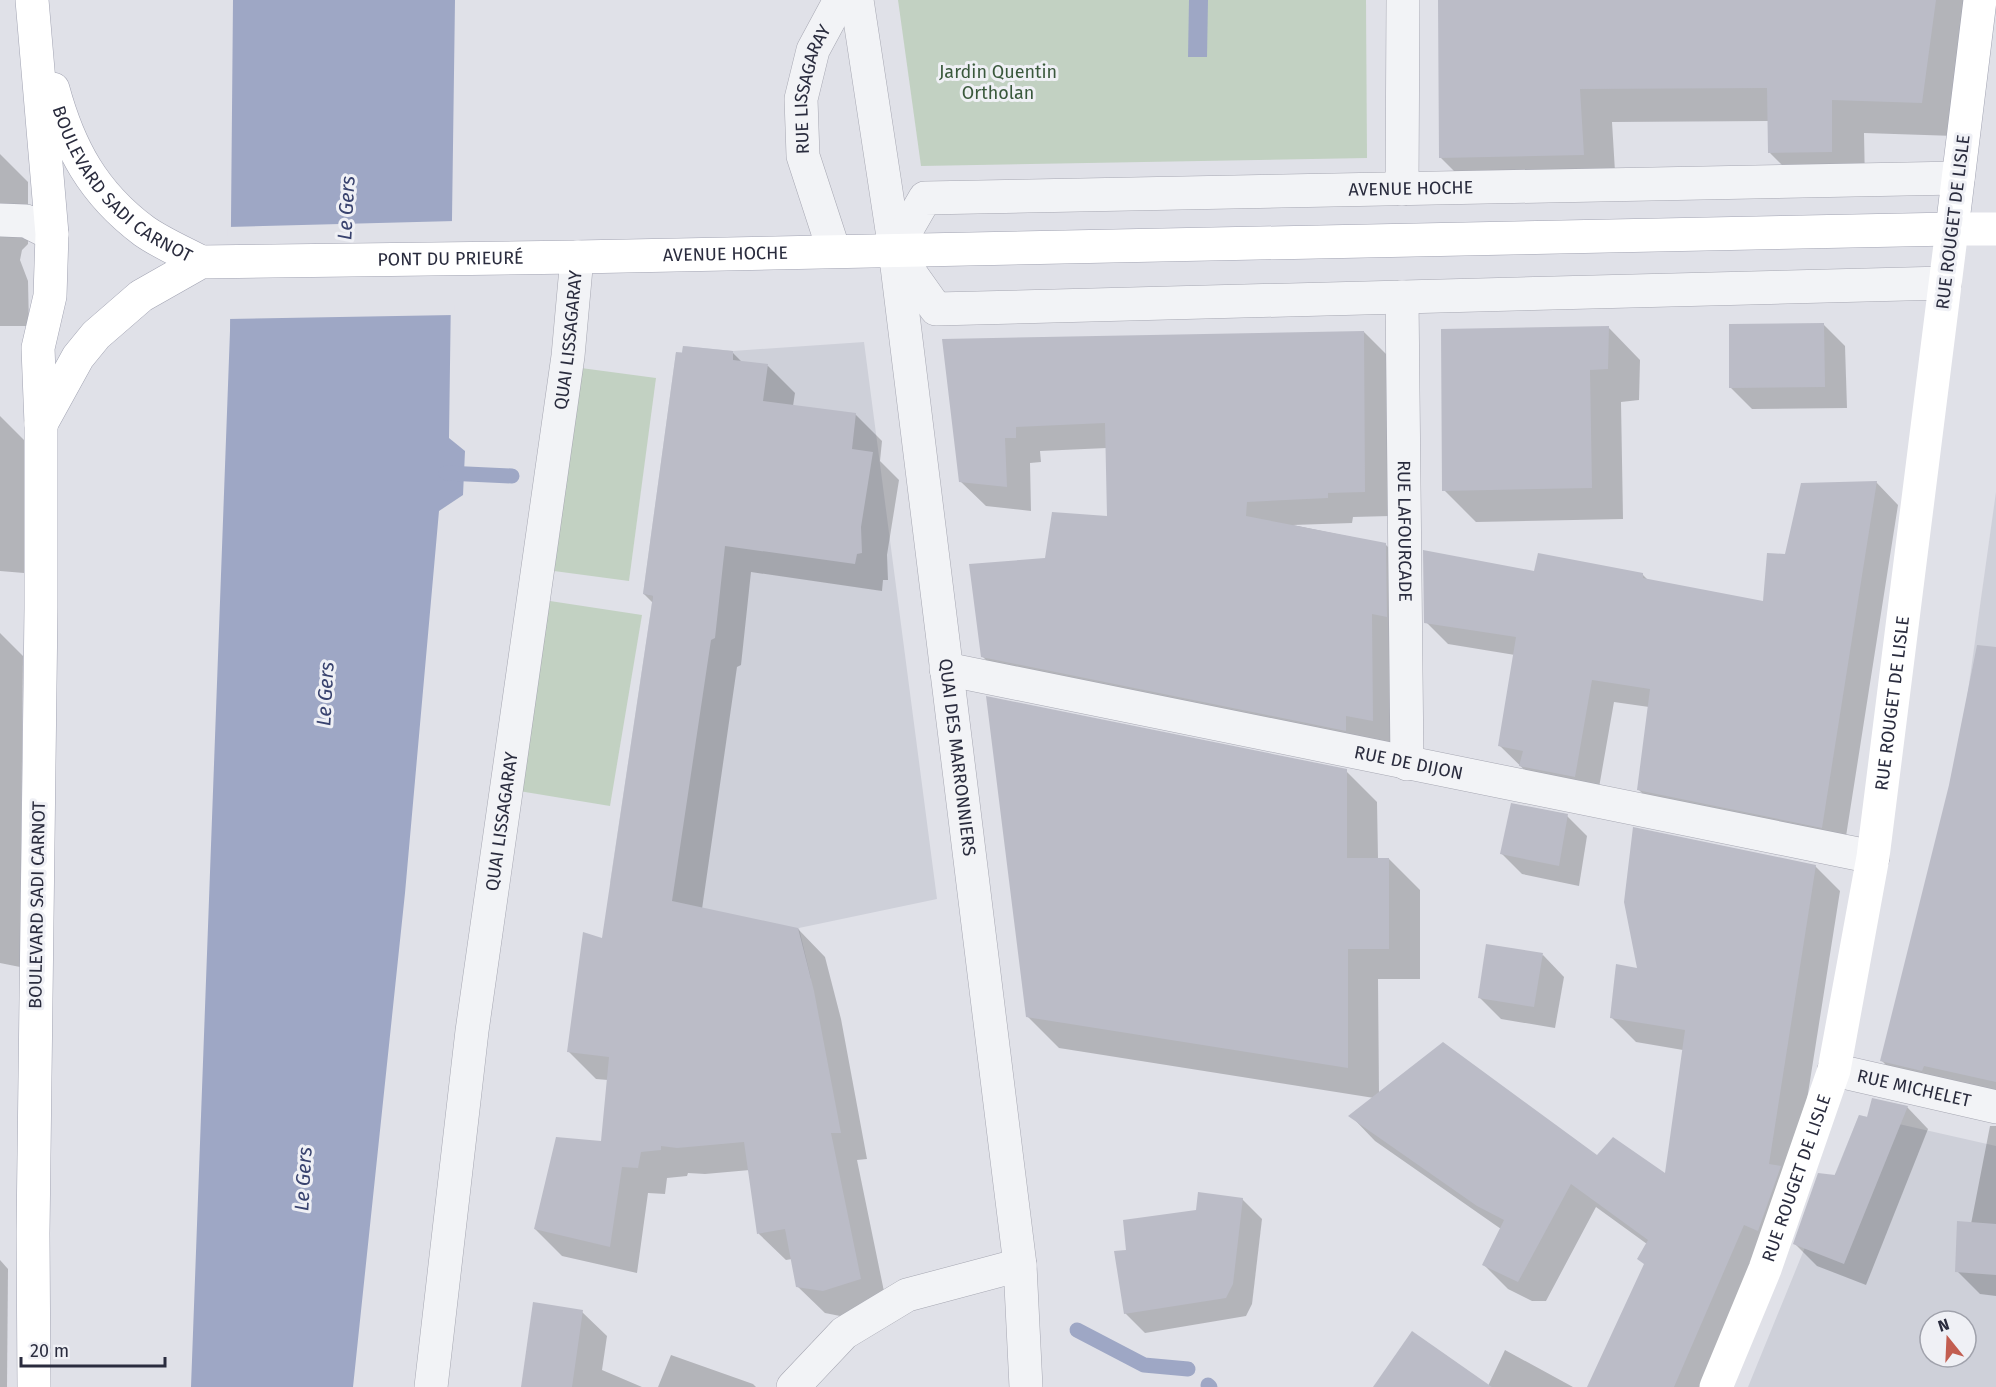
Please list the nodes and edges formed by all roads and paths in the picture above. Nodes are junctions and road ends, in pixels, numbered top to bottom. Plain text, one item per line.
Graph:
1 (840, 0) edge
2 (856, 0) edge
3 (1403, 0) edge
4 (1980, 0) edge
5 (32, 4) edge
6 (1958, 178) junction
7 (1402, 189) junction
8 (0, 220) edge
9 (1952, 229) junction
10 (1996, 229) edge
11 (52, 234) junction
12 (895, 250) junction
13 (834, 251) junction
14 (566, 257) junction
15 (201, 262) junction
16 (1945, 283) junction
17 (1402, 297) junction
18 (41, 424) junction
19 (946, 669) junction
20 (1407, 764) junction
21 (1873, 857) junction
22 (1834, 1070) junction
23 (1996, 1107) edge
24 (1020, 1265) junction
25 (34, 1387) edge
26 (431, 1387) edge
27 (793, 1387) edge
28 (1026, 1387) edge
29 (1716, 1387) edge

1 - 13 street, RUE LISSAGARAY
2 - 12 street, RUE LISSAGARAY
3 - 7 street
4 - 6 main road, RUE ROUGET DE LISLE
5 - 11 main road, BOULEVARD SADI CARNOT
5 - 15 main road, BOULEVARD SADI CARNOT
6 - 7 street, AVENUE HOCHE
6 - 9 main road, RUE ROUGET DE LISLE
7 - 12 street, AVENUE HOCHE
8 - 11 street
9 - 10 main road, AVENUE HOCHE
9 - 12 main road, AVENUE HOCHE
9 - 16 main road, RUE ROUGET DE LISLE
11 - 18 main road, BOULEVARD SADI CARNOT
12 - 13 main road, AVENUE HOCHE
12 - 17 street
12 - 19 street, QUAI DES MARRONNIERS
13 - 14 main road, AVENUE HOCHE
14 - 15 main road, PONT DU PRIEURÉ
14 - 26 street, QUAI LISSAGARAY
15 - 18 main road, BOULEVARD SADI CARNOT
16 - 17 street
16 - 21 main road, RUE ROUGET DE LISLE
17 - 20 street, RUE LAFOURCADE
18 - 25 main road, BOULEVARD SADI CARNOT
19 - 20 street, RUE DE DIJON
19 - 24 street, QUAI DES MARRONNIERS
20 - 21 street, RUE DE DIJON
21 - 22 main road, RUE ROUGET DE LISLE
22 - 23 street, RUE MICHELET
22 - 29 main road, RUE ROUGET DE LISLE
24 - 27 street
24 - 28 street, QUAI DES MARRONNIERS

